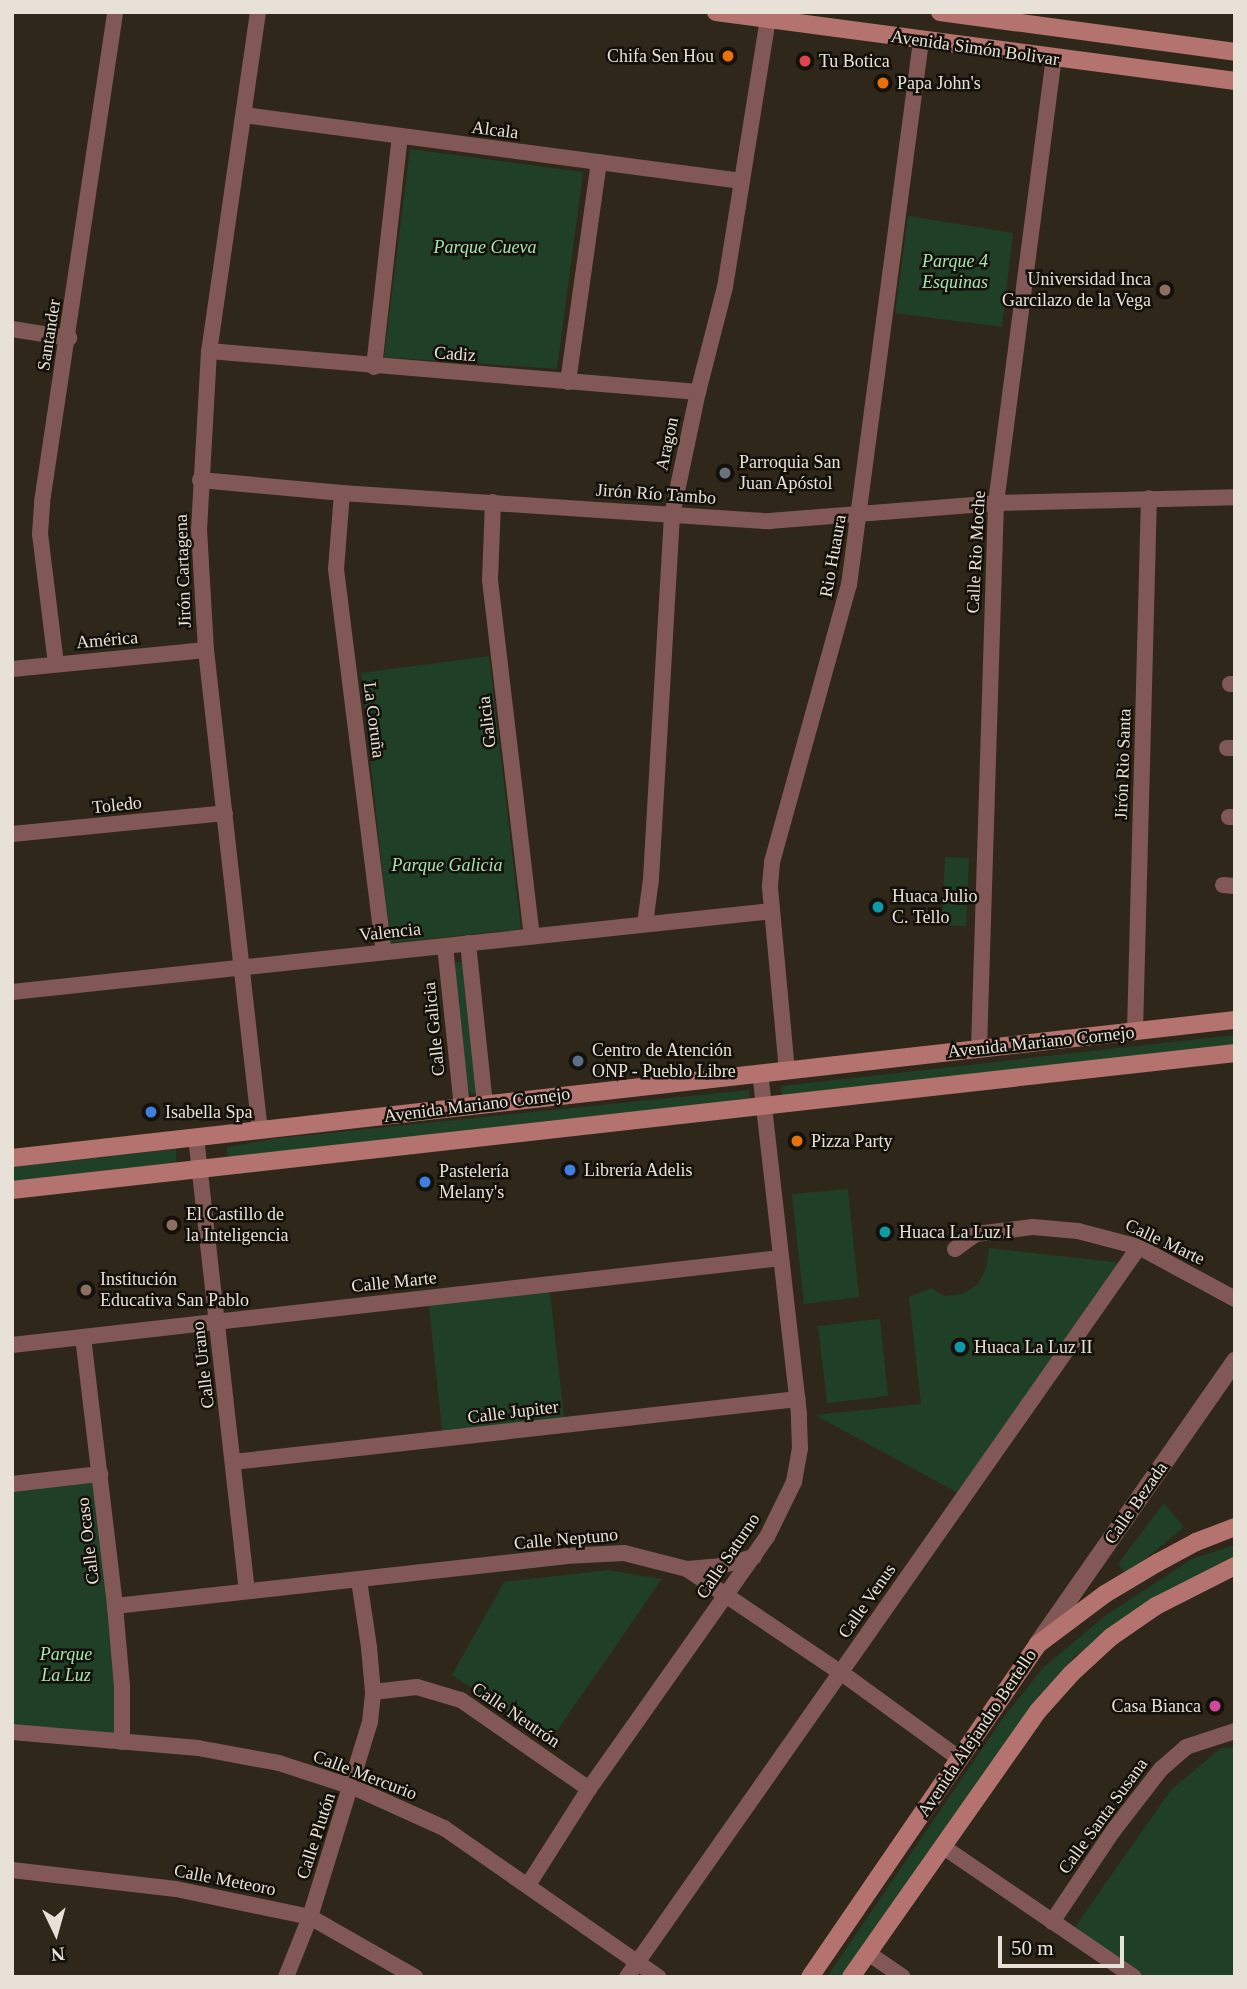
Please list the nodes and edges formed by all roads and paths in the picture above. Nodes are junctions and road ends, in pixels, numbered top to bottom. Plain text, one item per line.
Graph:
1 (115, 12) edge
2 (258, 12) edge
3 (716, 12) edge
4 (940, 12) edge
5 (974, 14) edge
6 (768, 20) junction
7 (921, 41) junction
8 (1235, 52) edge
9 (1054, 59) junction
10 (1235, 81) edge
11 (244, 115) junction
12 (400, 137) junction
13 (598, 162) junction
14 (742, 181) junction
15 (12, 329) edge
16 (69, 338) junction
17 (209, 351) junction
18 (374, 367) junction
19 (568, 382) junction
20 (698, 392) junction
21 (200, 480) junction
22 (342, 493) junction
23 (1235, 497) edge
24 (1149, 498) junction
25 (493, 502) junction
26 (996, 503) junction
27 (672, 515) junction
28 (860, 515) junction
29 (206, 650) junction
30 (56, 664) junction
31 (12, 669) edge
32 (225, 813) junction
33 (12, 834) edge
34 (772, 911) junction
35 (645, 924) junction
36 (532, 936) junction
37 (468, 943) junction
38 (444, 946) junction
39 (384, 952) junction
40 (243, 967) junction
41 (12, 992) edge
42 (1235, 1020) edge
43 (1135, 1031) junction
44 (979, 1049) junction
45 (1235, 1054) edge
46 (787, 1071) junction
47 (760, 1074) junction
48 (485, 1104) junction
49 (763, 1106) junction
50 (462, 1107) junction
51 (260, 1130) junction
52 (196, 1137) junction
53 (12, 1158) edge
54 (200, 1169) junction
55 (12, 1190) edge
56 (1139, 1247) junction
57 (955, 1249) dead end
58 (780, 1258) junction
59 (1235, 1299) edge
60 (217, 1322) junction
61 (83, 1337) junction
62 (12, 1345) edge
63 (1235, 1361) edge
64 (797, 1399) junction
65 (233, 1462) junction
66 (100, 1474) junction
67 (12, 1484) edge
68 (1235, 1527) edge
69 (754, 1557) junction
70 (1235, 1566) edge
71 (687, 1569) junction
72 (359, 1580) junction
73 (247, 1590) junction
74 (726, 1594) junction
75 (115, 1605) junction
76 (1037, 1645) junction
77 (840, 1673) junction
78 (373, 1692) junction
79 (1235, 1731) edge
80 (12, 1732) edge
81 (122, 1742) junction
82 (960, 1759) junction
83 (353, 1787) junction
84 (589, 1789) junction
85 (942, 1846) junction
86 (12, 1870) edge
87 (528, 1885) junction
88 (310, 1917) junction
89 (1052, 1922) junction
90 (868, 1953) junction
91 (632, 1970) edge
92 (286, 1977) edge
93 (415, 1977) edge
94 (658, 1977) edge
95 (810, 1977) edge
96 (851, 1977) edge
97 (903, 1977) edge
98 (1134, 1977) edge

1 - 16 street, Santander
2 - 11 street, Jirón Cartagena
3 - 6 main road, Avenida Simón Bolivar
4 - 5 main road, Avenida Simón Bolivar
5 - 8 main road, Avenida Simón Bolivar
6 - 7 main road, Avenida Simón Bolivar
6 - 14 street, Aragon
7 - 9 main road, Avenida Simón Bolivar
7 - 28 street, Rio Huaura
9 - 10 main road, Avenida Simón Bolivar
9 - 26 street, Calle Rio Moche
11 - 12 street, Alcala
11 - 17 street, Jirón Cartagena
12 - 13 street, Alcala
12 - 18 street
13 - 14 street, Alcala
13 - 19 street
14 - 20 street, Aragon
15 - 16 street
16 - 30 street, Santander
17 - 18 street, Cadiz
17 - 21 street, Jirón Cartagena
18 - 19 street, Cadiz
19 - 20 street, Cadiz
20 - 27 street, Aragon
21 - 22 street, Jirón Río Tambo
21 - 29 street, Jirón Cartagena
22 - 25 street, Jirón Río Tambo
22 - 39 street, La Coruña
23 - 24 street, Jirón Río Tambo
24 - 26 street, Jirón Río Tambo
24 - 43 street, Jirón Rio Santa
25 - 27 street, Jirón Río Tambo
25 - 36 street, Galicia
26 - 28 street, Jirón Río Tambo
26 - 44 street, Calle Rio Moche
27 - 28 street, Jirón Río Tambo
27 - 35 street, Aragon
28 - 34 street, Rio Huaura
29 - 30 street, América
29 - 32 street, Jirón Cartagena
30 - 31 street, América
32 - 33 street, Toledo
32 - 40 street, Jirón Cartagena
34 - 35 street, Valencia
34 - 46 street, Rio Huaura
35 - 36 street, Valencia
36 - 37 street, Valencia
37 - 38 street, Valencia
37 - 48 street
38 - 39 street, Valencia
38 - 50 street, Calle Galicia
39 - 40 street, Valencia
40 - 41 street, Valencia
40 - 51 street, Jirón Cartagena
42 - 43 main road, Avenida Mariano Cornejo
43 - 44 main road, Avenida Mariano Cornejo
44 - 46 main road, Avenida Mariano Cornejo
45 - 49 main road, Avenida Mariano Cornejo
46 - 47 main road, Avenida Mariano Cornejo
47 - 48 main road, Avenida Mariano Cornejo
47 - 49 street, Calle Saturno
48 - 50 main road, Avenida Mariano Cornejo
49 - 54 main road, Avenida Mariano Cornejo
49 - 58 street, Calle Saturno
50 - 51 main road, Avenida Mariano Cornejo
51 - 52 main road, Avenida Mariano Cornejo
52 - 53 main road, Avenida Mariano Cornejo
52 - 54 street, Calle Urano
54 - 55 main road, Avenida Mariano Cornejo
54 - 60 street, Calle Urano
56 - 57 street, Calle Marte
56 - 59 street, Calle Marte
56 - 77 street, Calle Venus
58 - 60 street, Calle Marte
58 - 64 street, Calle Saturno
60 - 61 street, Calle Marte
60 - 65 street, Calle Urano
61 - 62 street, Calle Marte
61 - 66 street, Calle Ocaso
63 - 76 street, Calle Bezada
64 - 65 street, Calle Jupiter
64 - 69 street, Calle Saturno
65 - 73 street, Calle Urano
66 - 67 street
66 - 75 street, Calle Ocaso
68 - 76 main road, Avenida Alejandro Bertello
69 - 71 street
69 - 74 street, Calle Saturno
70 - 85 main road, Avenida Alejandro Bertello
71 - 72 street, Calle Neptuno
71 - 74 street, Calle Neptuno
72 - 73 street, Calle Neptuno
72 - 78 street, Calle Plutón
73 - 75 street, Calle Neptuno
74 - 77 street, Calle Neptuno
74 - 84 street, Calle Saturno
75 - 81 street, Calle Ocaso
76 - 82 main road, Avenida Alejandro Bertello
77 - 82 street, Calle Neptuno
77 - 91 street, Calle Venus
78 - 83 street, Calle Plutón
78 - 84 street, Calle Neutrón
79 - 89 street, Calle Santa Susana
80 - 81 street, Calle Mercurio
81 - 83 street, Calle Mercurio
82 - 95 main road, Avenida Alejandro Bertello
83 - 87 street, Calle Mercurio
83 - 88 street, Calle Plutón
84 - 87 street, Calle Saturno
85 - 89 street
85 - 90 main road, Avenida Alejandro Bertello
86 - 88 street, Calle Meteoro
87 - 91 street, Calle Mercurio
88 - 92 street, Calle Plutón
88 - 93 street, Calle Meteoro
89 - 98 street
90 - 96 main road, Avenida Alejandro Bertello
90 - 97 street
91 - 94 street, Calle Mercurio

